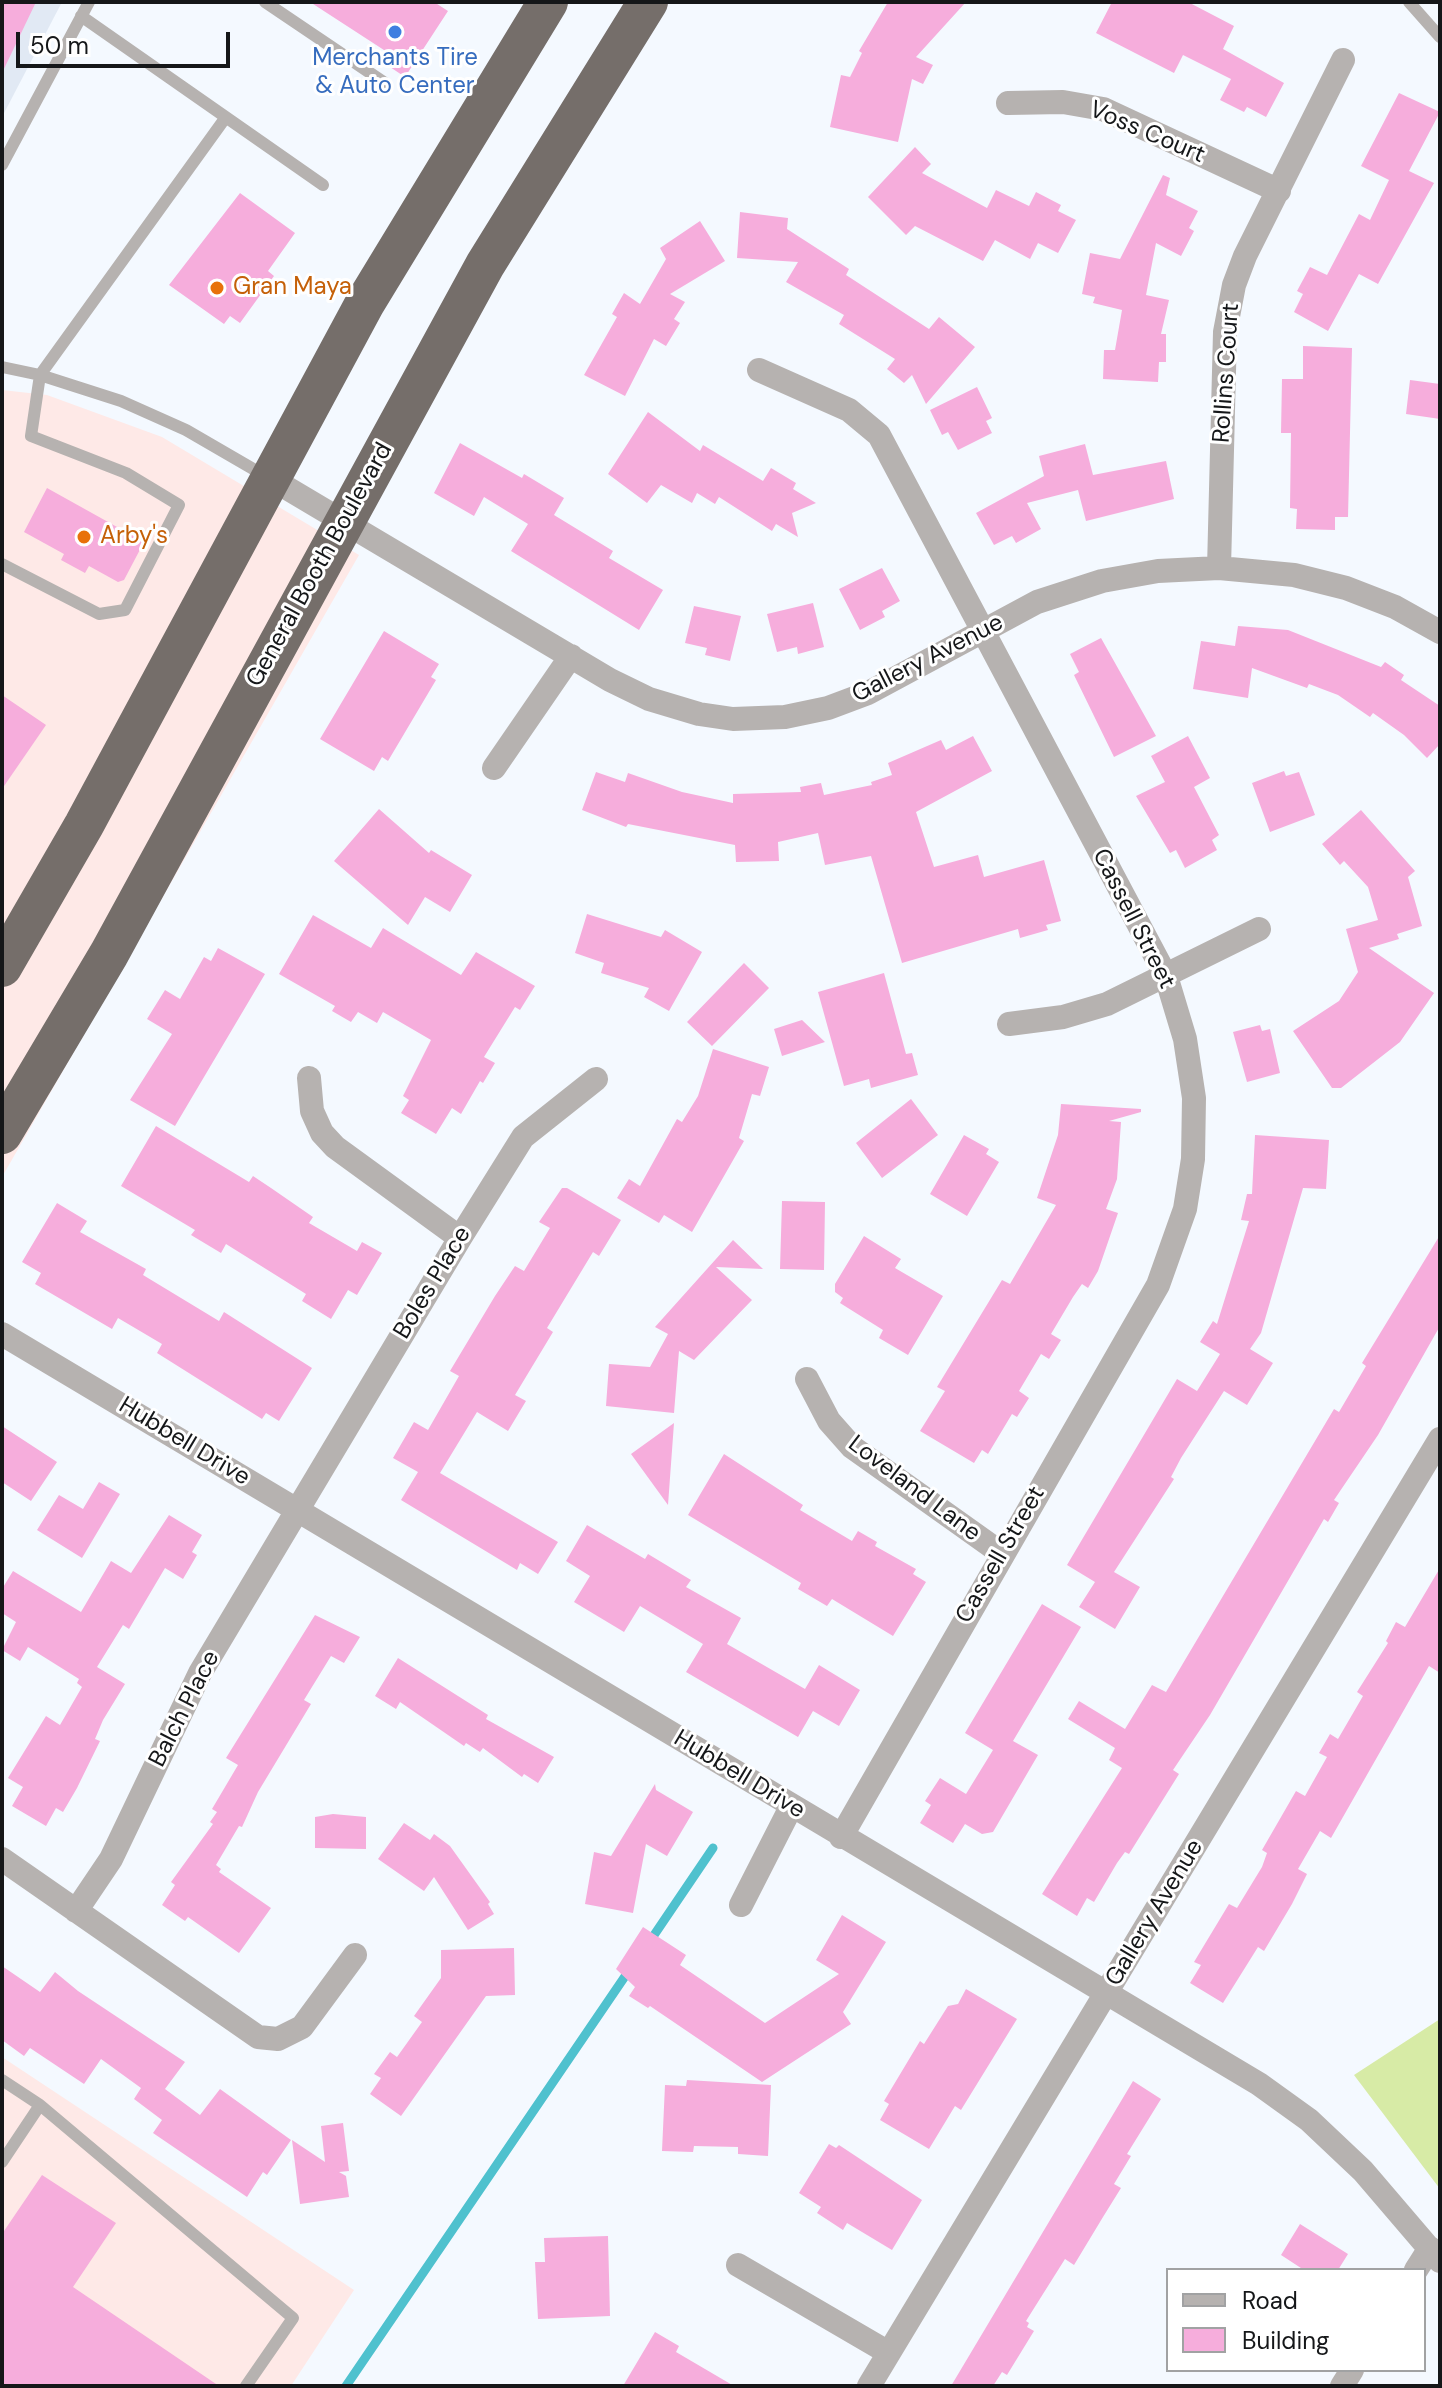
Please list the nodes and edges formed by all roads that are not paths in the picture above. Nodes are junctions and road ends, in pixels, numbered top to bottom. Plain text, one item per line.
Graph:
1 (89, 2) edge
2 (265, 2) edge
3 (548, 2) edge
4 (648, 2) edge
5 (1409, 2) edge
6 (81, 16) junction
7 (1440, 37) edge
8 (1343, 60) dead end
9 (385, 83) dead end
10 (1008, 103) dead end
11 (226, 117) junction
12 (2, 165) edge
13 (323, 185) dead end
14 (1279, 191) junction
15 (2, 367) edge
16 (759, 370) dead end
17 (40, 375) junction
18 (270, 478) junction
19 (343, 522) junction
20 (2, 564) edge
21 (1219, 568) junction
22 (982, 631) junction
23 (1440, 632) edge
24 (571, 656) junction
25 (494, 768) dead end
26 (1259, 929) dead end
27 (2, 967) edge
28 (1166, 976) junction
29 (1009, 1024) dead end
30 (309, 1078) dead end
31 (596, 1079) dead end
32 (2, 1134) edge
33 (460, 1238) junction
34 (2, 1334) edge
35 (807, 1379) dead end
36 (1440, 1439) edge
37 (298, 1509) junction
38 (1001, 1553) junction
39 (791, 1807) junction
40 (841, 1837) junction
41 (2, 1859) edge
42 (741, 1905) dead end
43 (76, 1911) junction
44 (355, 1955) dead end
45 (1106, 1994) junction
46 (2, 2080) edge
47 (40, 2105) junction
48 (2, 2162) edge
49 (1435, 2255) edge
50 (738, 2265) dead end
51 (1419, 2268) edge
52 (889, 2353) junction
53 (246, 2386) edge
54 (869, 2386) edge

1 - 6 lane
2 - 9 lane
3 - 18 highway
4 - 19 highway, General Booth Boulevard
5 - 7 lane
6 - 11 lane
6 - 12 lane
8 - 14 street, Rollins Court
10 - 14 street, Voss Court
11 - 13 lane
11 - 17 lane
14 - 21 street, Rollins Court
15 - 17 lane
16 - 22 street, Cassell Street
17 - 18 lane
17 - 20 lane
18 - 19 street, Gallery Avenue
18 - 27 highway
19 - 24 street, Gallery Avenue
19 - 32 highway, General Booth Boulevard
21 - 22 street, Gallery Avenue
21 - 23 street, Gallery Avenue
22 - 24 street, Gallery Avenue
22 - 28 street, Cassell Street
24 - 25 street
26 - 28 street
28 - 29 street
28 - 38 street, Cassell Street
30 - 33 street
31 - 33 street, Boles Place
33 - 37 street, Boles Place
34 - 37 street, Hubbell Drive
35 - 38 street, Loveland Lane
36 - 45 street, Gallery Avenue
37 - 39 street, Hubbell Drive
37 - 43 street, Balch Place
38 - 40 street, Cassell Street
39 - 40 street, Hubbell Drive
39 - 42 street
40 - 45 street, Hubbell Drive
41 - 43 street
43 - 44 street
45 - 49 street, Hubbell Drive
45 - 52 street, Gallery Avenue
46 - 47 lane
47 - 48 lane
47 - 53 lane
49 - 51 street
50 - 52 street
52 - 54 street, Gallery Avenue

